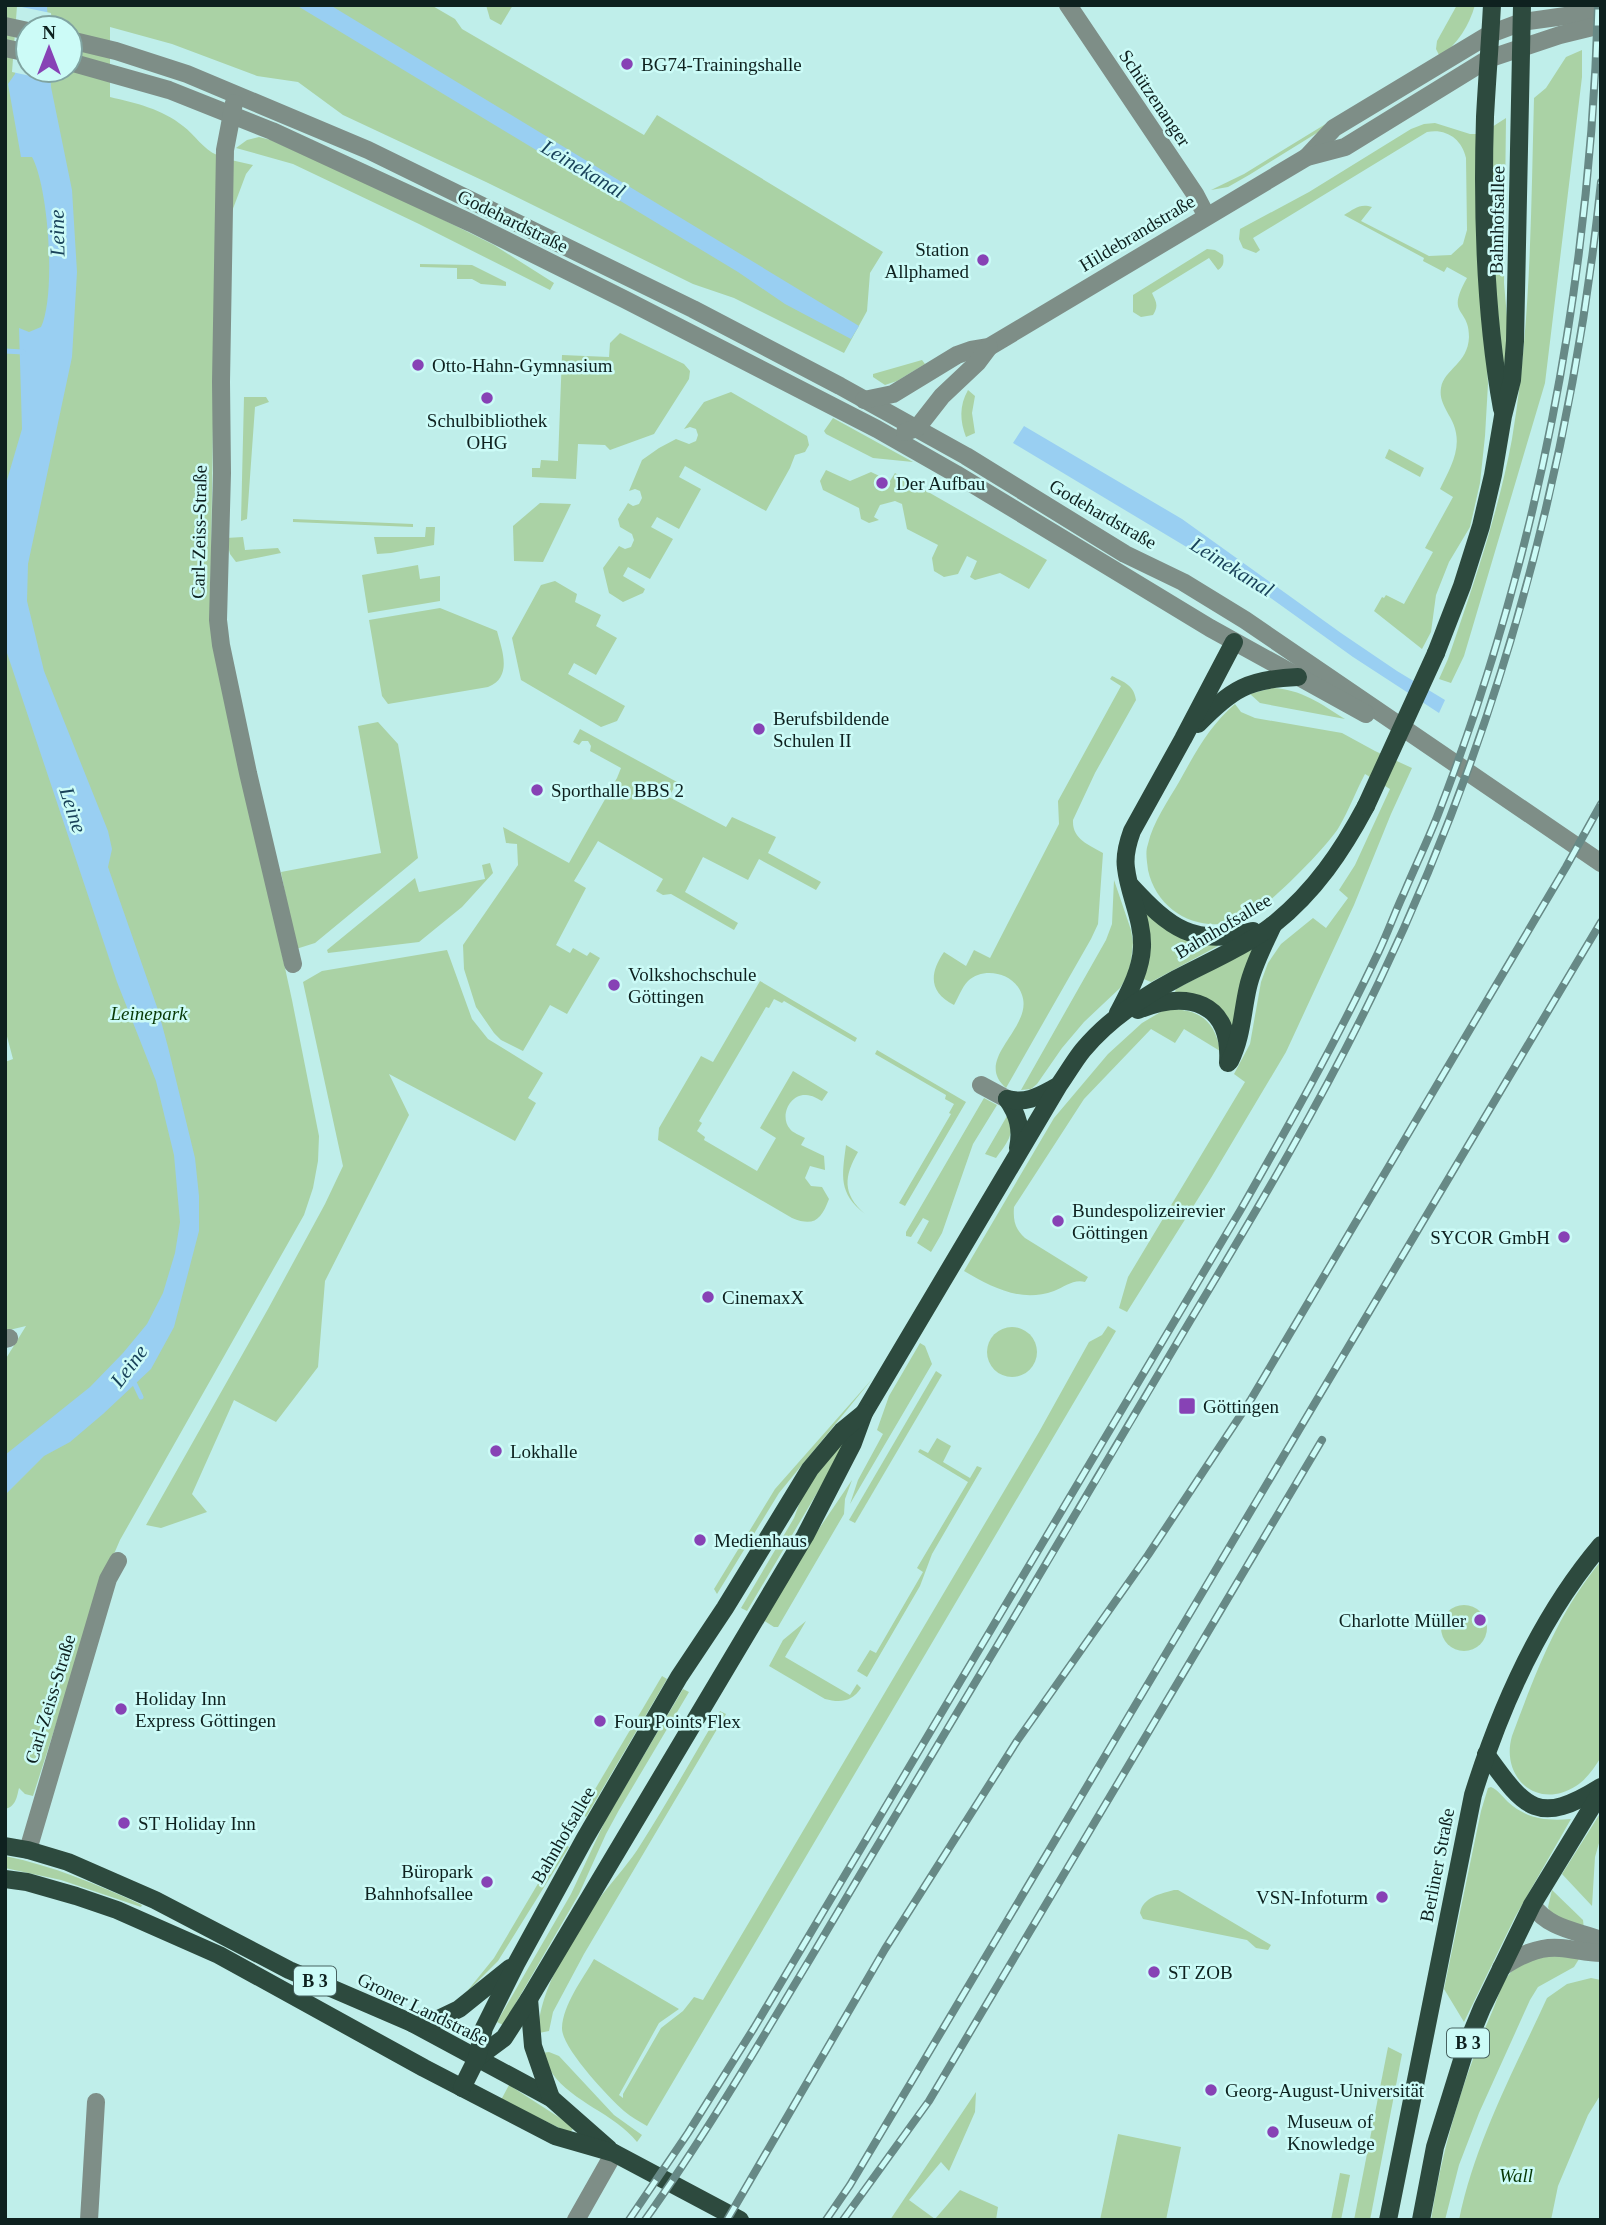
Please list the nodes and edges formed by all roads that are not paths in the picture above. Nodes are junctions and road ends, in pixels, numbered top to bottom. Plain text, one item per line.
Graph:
1 (1068, 5) edge
2 (1492, 5) edge
3 (1601, 11) edge
4 (1522, 14) edge
5 (1601, 25) edge
6 (1490, 34) junction
7 (84, 43) edge
8 (1520, 50) junction
9 (1488, 59) junction
10 (84, 66) edge
11 (236, 93) junction
12 (232, 114) junction
13 (1307, 157) junction
14 (1206, 215) junction
15 (989, 346) junction
16 (912, 382) junction
17 (864, 400) junction
18 (1503, 416) junction
19 (908, 427) junction
20 (877, 429) junction
21 (923, 455) junction
22 (1245, 620) junction
23 (1234, 642) junction
24 (1298, 677) junction
25 (1183, 739) junction
26 (1420, 739) junction
27 (1601, 863) edge
28 (1130, 884) junction
29 (1273, 925) junction
30 (293, 964) dead end
31 (1115, 1019) junction
32 (981, 1084) dead end
33 (1059, 1086) junction
34 (1007, 1099) junction
35 (1017, 1154) junction
36 (864, 1413) junction
37 (1601, 1545) edge
38 (118, 1561) dead end
39 (703, 1641) junction
40 (730, 1659) junction
41 (1486, 1754) junction
42 (1601, 1790) edge
43 (5, 1846) edge
44 (28, 1850) junction
45 (5, 1879) edge
46 (1532, 1905) junction
47 (1601, 1940) edge
48 (1601, 1953) edge
49 (516, 1964) junction
50 (1501, 1968) junction
51 (529, 1999) junction
52 (412, 2023) junction
53 (477, 2058) junction
54 (462, 2088) junction
55 (551, 2098) junction
56 (96, 2102) dead end
57 (614, 2153) junction
58 (89, 2220) edge
59 (576, 2220) edge
60 (740, 2220) edge
61 (1388, 2220) edge
62 (1421, 2220) edge

1 - 14 street, Schützenanger
2 - 6 main road, Bahnhofsallee
3 - 4 street, Hildebrandstraße
4 - 6 street, Hildebrandstraße
4 - 8 main road, Bahnhofsallee
5 - 8 street, Hildebrandstraße
6 - 9 main road, Bahnhofsallee
6 - 13 street, Hildebrandstraße
7 - 11 street, Godehardstraße
8 - 9 street, Hildebrandstraße
8 - 18 main road, Bahnhofsallee
9 - 13 street, Hildebrandstraße
9 - 18 main road, Bahnhofsallee
10 - 12 street, Godehardstraße
11 - 12 street, Carl-Zeiss-Straße
11 - 17 street, Godehardstraße
12 - 20 street, Godehardstraße
12 - 30 street, Carl-Zeiss-Straße
13 - 14 street, Hildebrandstraße
14 - 15 street, Hildebrandstraße
15 - 16 street, Hildebrandstraße
15 - 19 street, Hildebrandstraße
16 - 17 street, Hildebrandstraße
16 - 19 street
17 - 19 street, Godehardstraße
18 - 29 main road, Bahnhofsallee, bridge
19 - 20 street
19 - 21 street, Godehardstraße
19 - 22 street, Godehardstraße
20 - 21 street, Godehardstraße
21 - 23 street, Godehardstraße
22 - 23 street
22 - 26 street, Godehardstraße
23 - 24 street, Godehardstraße
23 - 25 main road
24 - 25 main road
24 - 26 street, Godehardstraße
25 - 28 main road
26 - 27 street, Godehardstraße
28 - 29 main road
28 - 31 main road
29 - 31 main road, Bahnhofsallee
29 - 31 main road
31 - 33 main road, Bahnhofsallee
32 - 34 street
33 - 34 main road
33 - 35 main road, Bahnhofsallee
34 - 35 main road
35 - 36 main road, Bahnhofsallee
36 - 39 main road, Bahnhofsallee
36 - 40 main road, Bahnhofsallee
37 - 41 main road, Berliner Straße / B 3
38 - 44 street, Carl-Zeiss-Straße
39 - 40 main road
39 - 49 main road, Bahnhofsallee
40 - 51 main road, Bahnhofsallee
41 - 42 main road
41 - 61 main road, Berliner Straße / B 3
42 - 46 main road, B 3
43 - 44 main road, Groner Landstraße / B 3
44 - 52 main road, Groner Landstraße / B 3
45 - 54 main road, Groner Landstraße / B 3
46 - 47 street
46 - 50 main road, B 3
48 - 50 street
49 - 52 main road
49 - 53 main road, Bahnhofsallee
50 - 62 main road, B 3
51 - 53 main road, Bahnhofsallee
51 - 55 main road
52 - 53 main road, Groner Landstraße / B 3
53 - 54 main road, Bahnhofsallee
53 - 55 main road, Groner Landstraße / B 3
54 - 57 main road, Groner Landstraße / B 3
55 - 57 main road, Groner Landstraße / B 3
56 - 58 street
57 - 59 street
57 - 60 main road, Groner Landstraße / B 3

